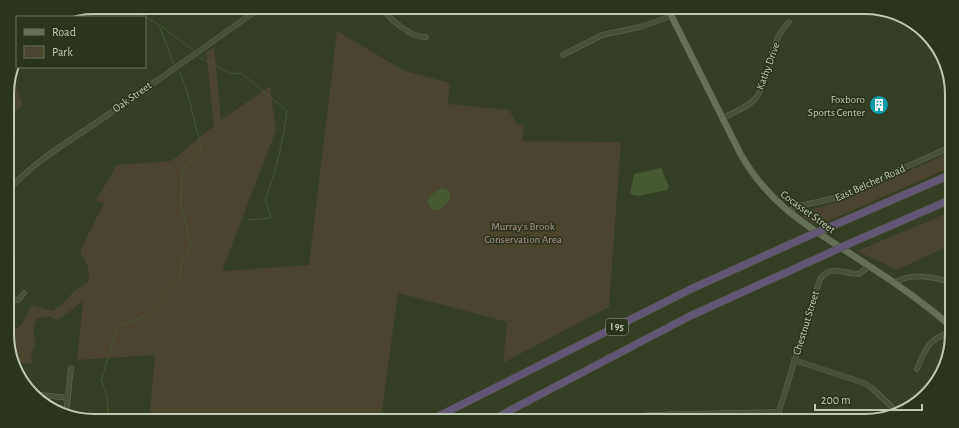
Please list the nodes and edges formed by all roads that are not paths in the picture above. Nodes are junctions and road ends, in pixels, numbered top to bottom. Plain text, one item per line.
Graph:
1 (251, 14) edge
2 (386, 14) edge
3 (672, 16) joint
4 (789, 22) dead end
5 (426, 37) dead end
6 (563, 55) dead end
7 (722, 118) junction
8 (945, 150) edge
9 (945, 177) edge
10 (14, 185) edge
11 (945, 202) edge
12 (788, 212) junction
13 (869, 266) junction
14 (945, 281) edge
15 (894, 283) junction
16 (24, 293) dead end
17 (14, 301) edge
18 (945, 322) edge
19 (945, 334) edge
20 (794, 360) junction
21 (71, 368) dead end
22 (917, 369) dead end
23 (42, 395) edge
24 (68, 398) junction
25 (67, 409) edge
26 (894, 409) edge
27 (779, 412) joint
28 (444, 414) edge
29 (503, 414) edge
30 (670, 414) edge

1 - 10 street, Oak Street
2 - 5 street
3 - 6 street
3 - 7 main road, Cocasset Street
4 - 7 street, Kathy Drive
7 - 12 main road, Cocasset Street
8 - 12 street, East Belcher Road
9 - 28 highway, I 95, bridge
11 - 29 highway, I 95, bridge
12 - 13 main road, Cocasset Street
13 - 15 main road, Cocasset Street
13 - 20 street, Chestnut Street
14 - 15 street
15 - 18 main road, Cocasset Street
16 - 17 street
19 - 22 street
20 - 26 street
20 - 27 street, Chestnut Street
21 - 24 street
23 - 24 street
24 - 25 street
27 - 30 street

